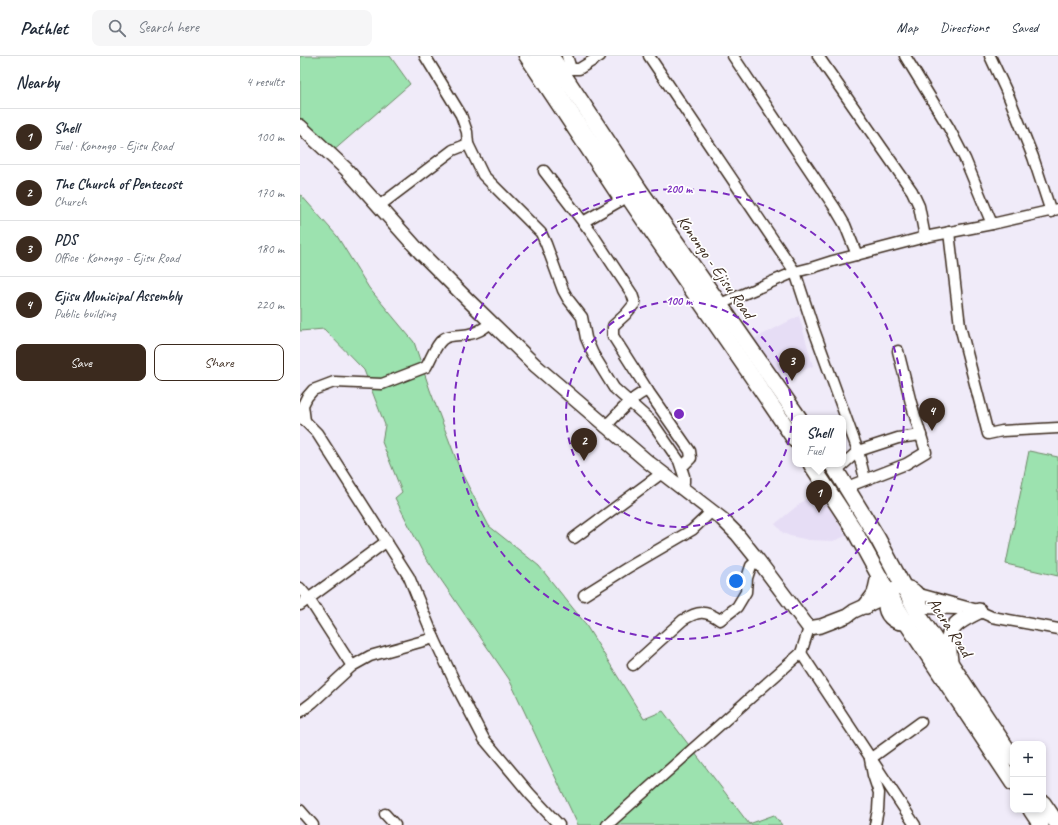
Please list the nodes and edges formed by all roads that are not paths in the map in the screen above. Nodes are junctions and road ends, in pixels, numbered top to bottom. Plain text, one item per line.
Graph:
1 (425, 56) edge
2 (524, 56) edge
3 (537, 56) edge
4 (551, 56) edge
5 (600, 56) edge
6 (649, 56) edge
7 (733, 56) edge
8 (818, 56) edge
9 (905, 56) edge
10 (990, 56) edge
11 (566, 65) edge
12 (300, 126) edge
13 (468, 144) junction
14 (544, 171) dead end
15 (624, 199) junction
16 (379, 206) junction
17 (1055, 210) edge
18 (583, 222) junction
19 (992, 224) junction
20 (949, 232) junction
21 (924, 237) junction
22 (856, 254) junction
23 (795, 272) junction
24 (720, 304) junction
25 (491, 323) junction
26 (898, 351) dead end
27 (648, 391) junction
28 (629, 402) junction
29 (797, 415) edge
30 (845, 415) edge
31 (846, 417) edge
32 (303, 419) edge
33 (605, 427) junction
34 (1058, 428) edge
35 (792, 435) edge
36 (921, 435) junction
37 (858, 451) junction
38 (846, 459) edge
39 (682, 467) junction
40 (813, 467) edge
41 (834, 467) edge
42 (662, 473) junction
43 (865, 479) junction
44 (847, 486) junction
45 (681, 488) junction
46 (712, 511) junction
47 (574, 538) dead end
48 (387, 541) junction
49 (758, 560) junction
50 (879, 576) junction
51 (300, 588) edge
52 (910, 590) junction
53 (584, 595) dead end
54 (888, 595) junction
55 (304, 602) edge
56 (866, 606) junction
57 (977, 610) junction
58 (888, 615) junction
59 (915, 615) junction
60 (847, 616) junction
61 (810, 628) junction
62 (1058, 628) edge
63 (434, 638) junction
64 (801, 653) junction
65 (950, 662) junction
66 (633, 665) dead end
67 (352, 666) junction
68 (300, 712) edge
69 (921, 722) dead end
70 (1010, 753) edge
71 (870, 759) junction
72 (1010, 778) edge
73 (1046, 807) edge
74 (300, 810) edge
75 (1033, 813) edge
76 (385, 814) dead end
77 (313, 825) edge
78 (396, 825) edge
79 (559, 825) edge
80 (607, 825) edge
81 (875, 825) edge
82 (915, 825) edge
83 (1040, 825) edge
84 (1058, 825) edge

1 - 13 street
2 - 15 street
3 - 15 highway, Konongo - Ejisu Road
4 - 11 highway, Konongo - Ejisu Road
5 - 11 street
6 - 23 street
7 - 22 street
8 - 21 street
9 - 19 street
10 - 17 street
11 - 24 highway, Konongo - Ejisu Road
12 - 16 main road
13 - 16 street
13 - 28 street
14 - 18 street
15 - 18 street
15 - 35 highway, Konongo - Ejisu Road
16 - 25 main road
17 - 19 street
18 - 27 street
19 - 20 street
20 - 21 street
20 - 34 street
21 - 22 street
22 - 23 street
23 - 24 street
23 - 30 street
24 - 29 highway, Konongo - Ejisu Road
25 - 32 street
25 - 33 main road
26 - 36 street
27 - 28 street
27 - 39 street
28 - 33 street
28 - 39 street
31 - 37 street
32 - 48 street
33 - 42 main road
36 - 37 street
36 - 43 street
37 - 38 street
37 - 43 street
39 - 45 street
40 - 50 highway
41 - 44 highway
42 - 45 main road
42 - 47 street
43 - 44 street
44 - 52 highway, Accra Road
45 - 46 main road
46 - 49 main road
46 - 53 street
48 - 55 street
48 - 63 street
49 - 61 main road
49 - 66 street
50 - 54 highway
50 - 56 highway
51 - 55 street
52 - 54 main road
52 - 57 street
52 - 59 highway, Accra Road
54 - 56 main road
54 - 58 main road
54 - 59 highway
55 - 67 street
56 - 60 main road
57 - 59 street
57 - 62 street
57 - 65 highway
58 - 59 main road
58 - 60 main road
59 - 65 highway, Accra Road
59 - 72 highway
60 - 61 main road
61 - 64 street
63 - 67 street
63 - 79 street
64 - 71 street
64 - 80 street
65 - 70 highway, Accra Road
67 - 68 street
69 - 71 street
71 - 81 street
71 - 82 street
73 - 84 highway
74 - 77 street
75 - 83 highway
76 - 78 street

